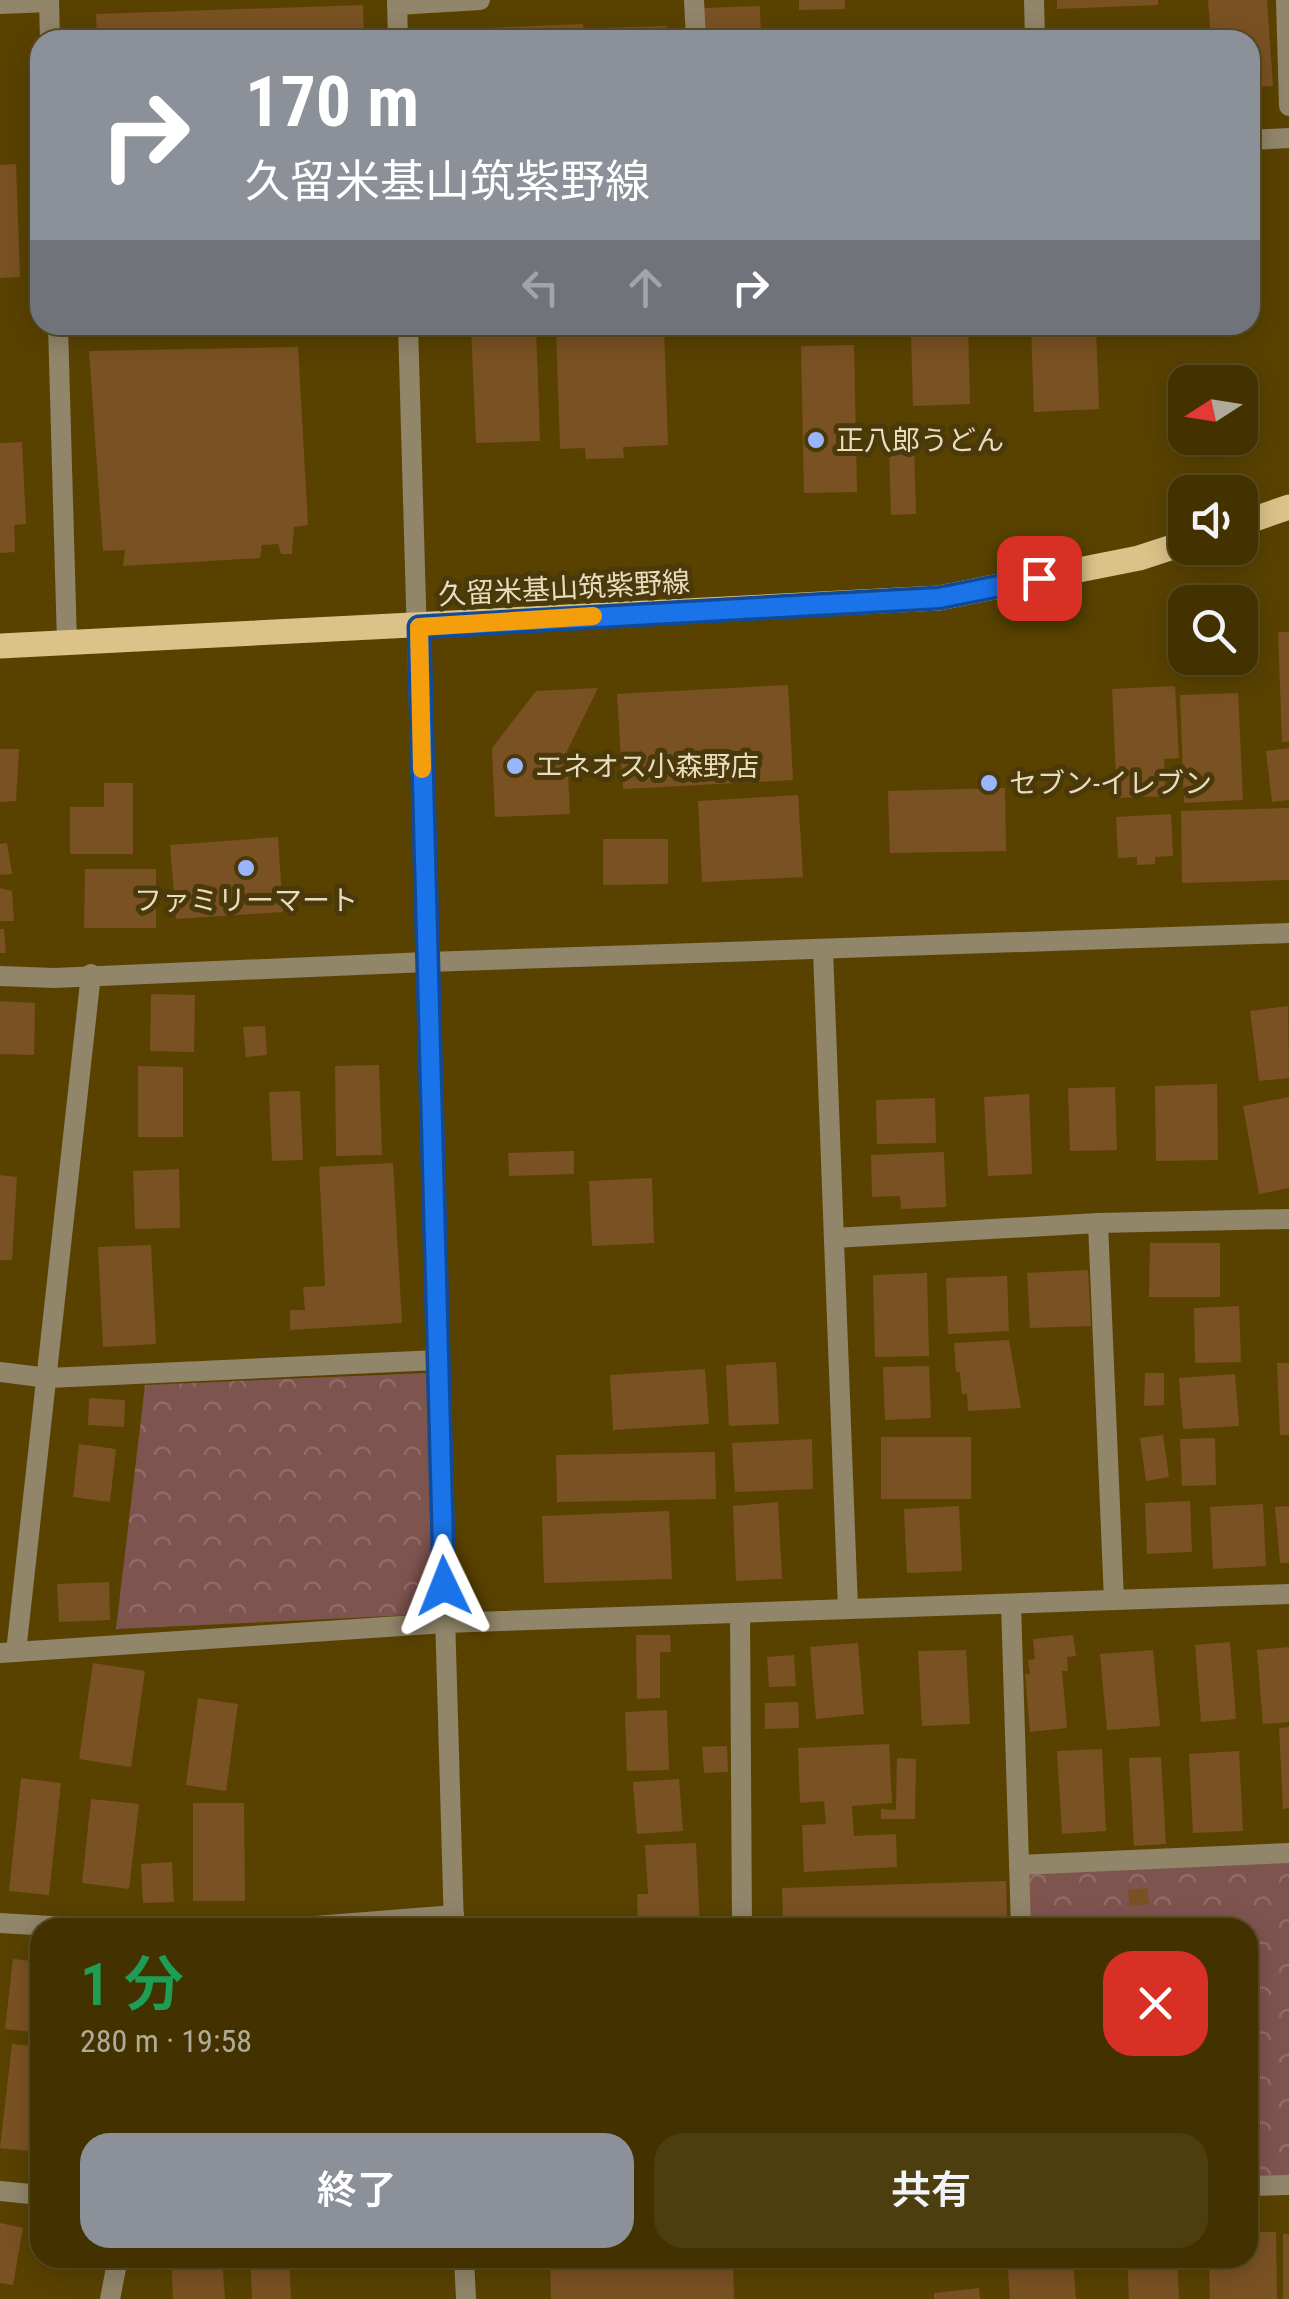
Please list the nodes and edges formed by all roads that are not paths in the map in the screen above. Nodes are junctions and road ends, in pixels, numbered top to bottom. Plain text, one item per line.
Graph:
1 (480, 0) edge
2 (694, 0) edge
3 (1034, 0) edge
4 (1286, 0) edge
5 (49, 1) edge
6 (397, 2) edge
7 (0, 4) edge
8 (50, 30) edge
9 (398, 30) edge
10 (696, 30) edge
11 (1035, 30) edge
12 (1289, 106) edge
13 (1289, 138) edge
14 (1260, 139) edge
15 (58, 335) edge
16 (408, 335) edge
17 (1289, 507) edge
18 (1258, 518) edge
19 (1168, 549) edge
20 (419, 627) junction
21 (67, 643) junction
22 (0, 646) edge
23 (1289, 933) edge
24 (824, 950) junction
25 (427, 962) junction
26 (92, 974) junction
27 (0, 976) edge
28 (1289, 1219) edge
29 (1098, 1223) junction
30 (834, 1238) junction
31 (438, 1360) junction
32 (0, 1372) edge
33 (48, 1378) junction
34 (1289, 1594) edge
35 (1114, 1600) junction
36 (1011, 1604) junction
37 (848, 1609) junction
38 (740, 1613) junction
39 (445, 1623) junction
40 (8, 1652) edge
41 (1289, 1854) edge
42 (1019, 1865) junction
43 (454, 1918) edge
44 (742, 1918) edge
45 (1022, 1918) edge
46 (0, 1923) edge
47 (30, 1925) edge
48 (1289, 2185) edge
49 (1258, 2186) edge
50 (0, 2191) edge
51 (30, 2194) edge
52 (116, 2268) edge
53 (464, 2268) edge
54 (110, 2299) edge
55 (466, 2299) edge

1 - 6 street
2 - 10 street
3 - 11 street
4 - 12 street
5 - 7 street
5 - 8 street
6 - 9 street
13 - 14 street
15 - 21 street
16 - 20 street
17 - 18 main road
19 - 20 main road, 久留米基山筑紫野線
20 - 21 main road, 久留米基山筑紫野線
20 - 25 street
21 - 22 main road, 久留米基山筑紫野線
23 - 24 street
24 - 25 street
24 - 30 street
25 - 26 street
25 - 31 street
26 - 27 street
26 - 33 street
28 - 29 street
29 - 30 street
29 - 35 street
30 - 37 street
31 - 33 street
31 - 39 street
32 - 33 street
33 - 40 street
34 - 35 street
35 - 36 street
36 - 37 street
36 - 42 street
37 - 38 street
38 - 39 street
38 - 44 street
39 - 40 street
39 - 43 street
41 - 42 street
42 - 45 street
46 - 47 street
48 - 49 street
50 - 51 street
52 - 54 street
53 - 55 street

